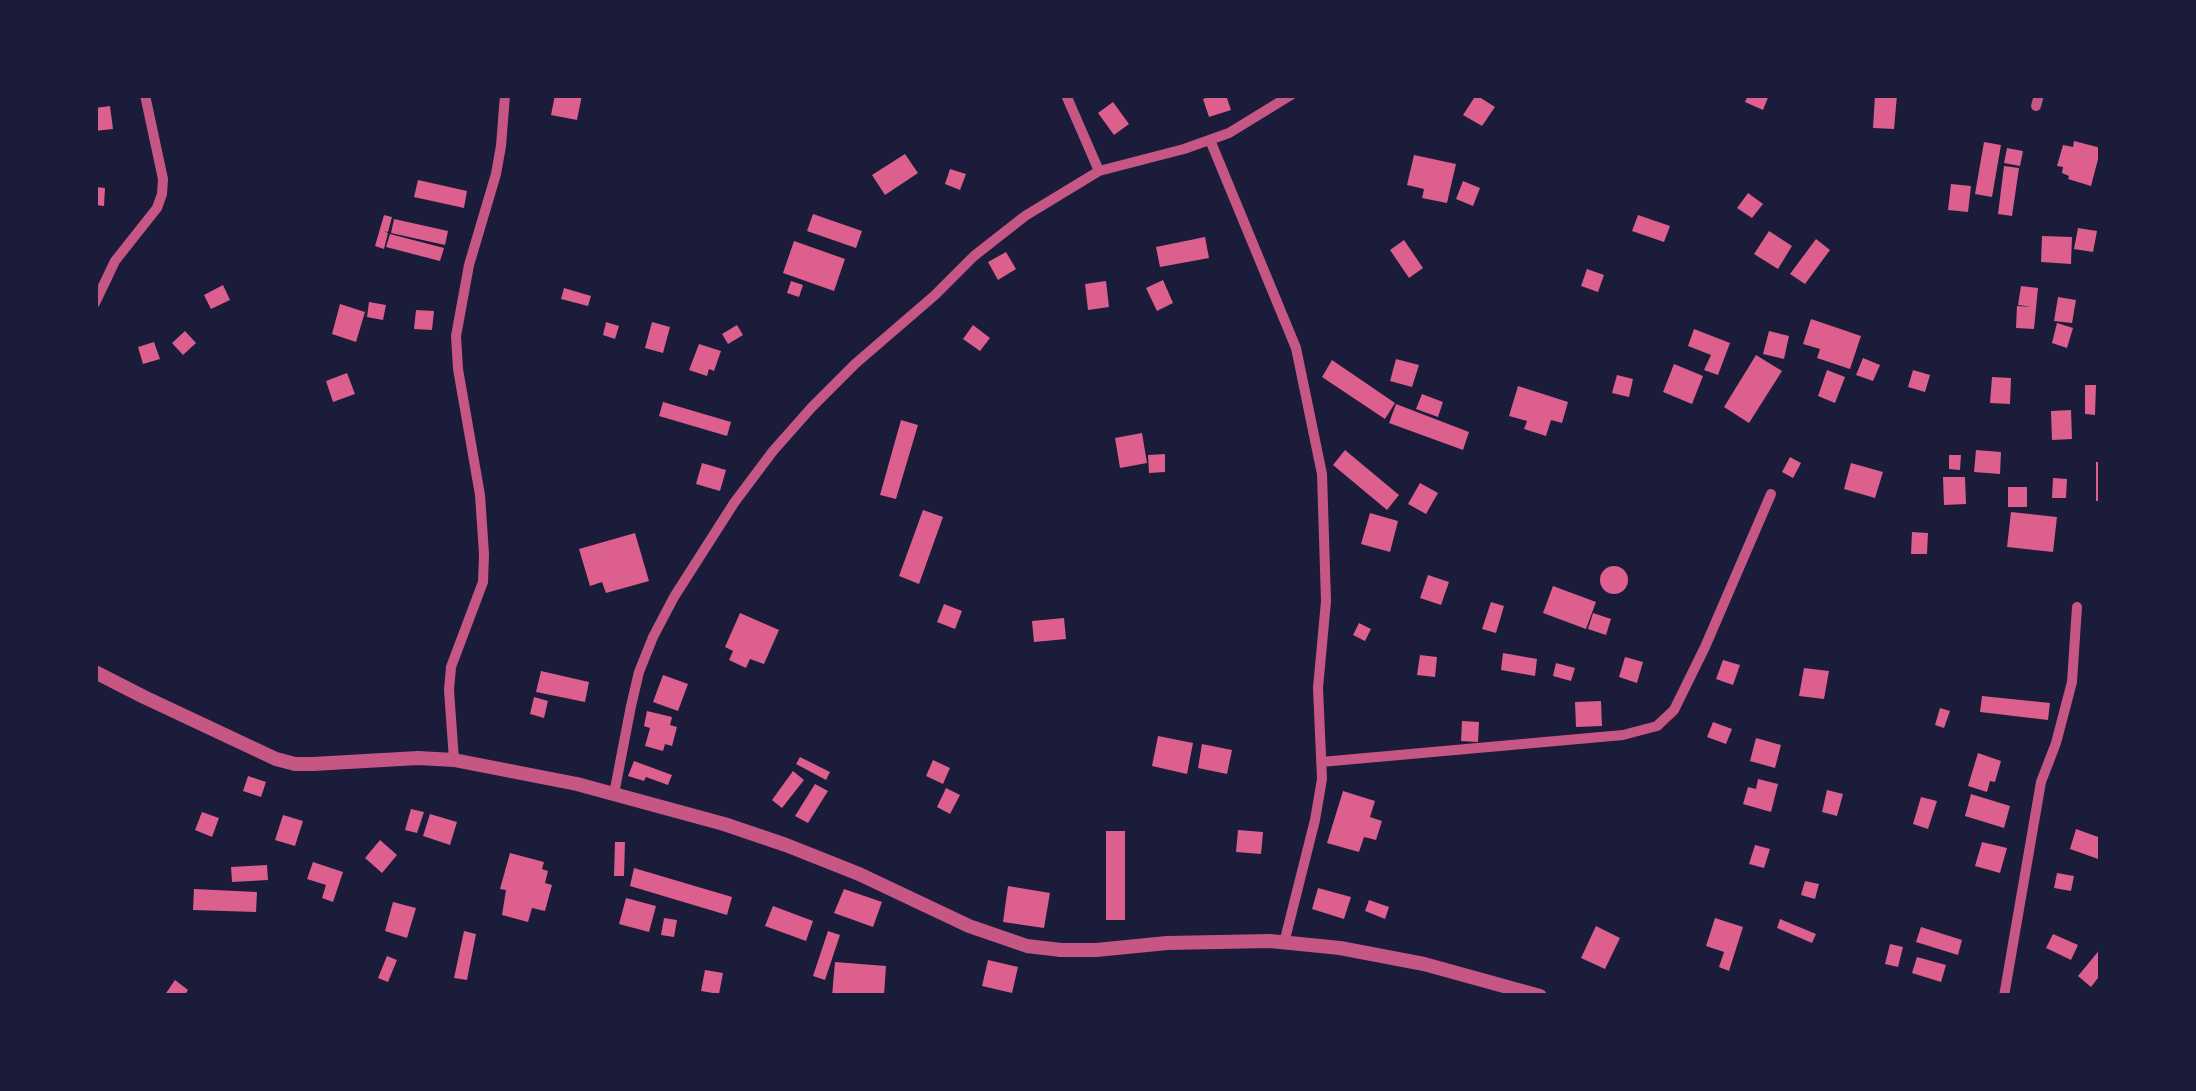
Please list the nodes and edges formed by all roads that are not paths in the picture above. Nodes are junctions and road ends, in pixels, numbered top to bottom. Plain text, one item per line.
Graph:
1 (145, 95) edge
2 (505, 95) edge
3 (1066, 95) edge
4 (1290, 95) edge
5 (1210, 140) junction
6 (1099, 172) junction
7 (95, 303) edge
8 (1771, 494) dead end
9 (2078, 606) dead end
10 (95, 672) edge
11 (454, 760) junction
12 (1321, 762) junction
13 (614, 794) junction
14 (1284, 943) junction
15 (1540, 996) edge
16 (2004, 996) edge

1 - 7 street
2 - 11 street
3 - 6 street
4 - 5 street
5 - 6 street
5 - 12 street
6 - 13 street
8 - 12 street
9 - 16 street
10 - 11 street
11 - 13 street
12 - 14 street
13 - 14 street
14 - 15 street

